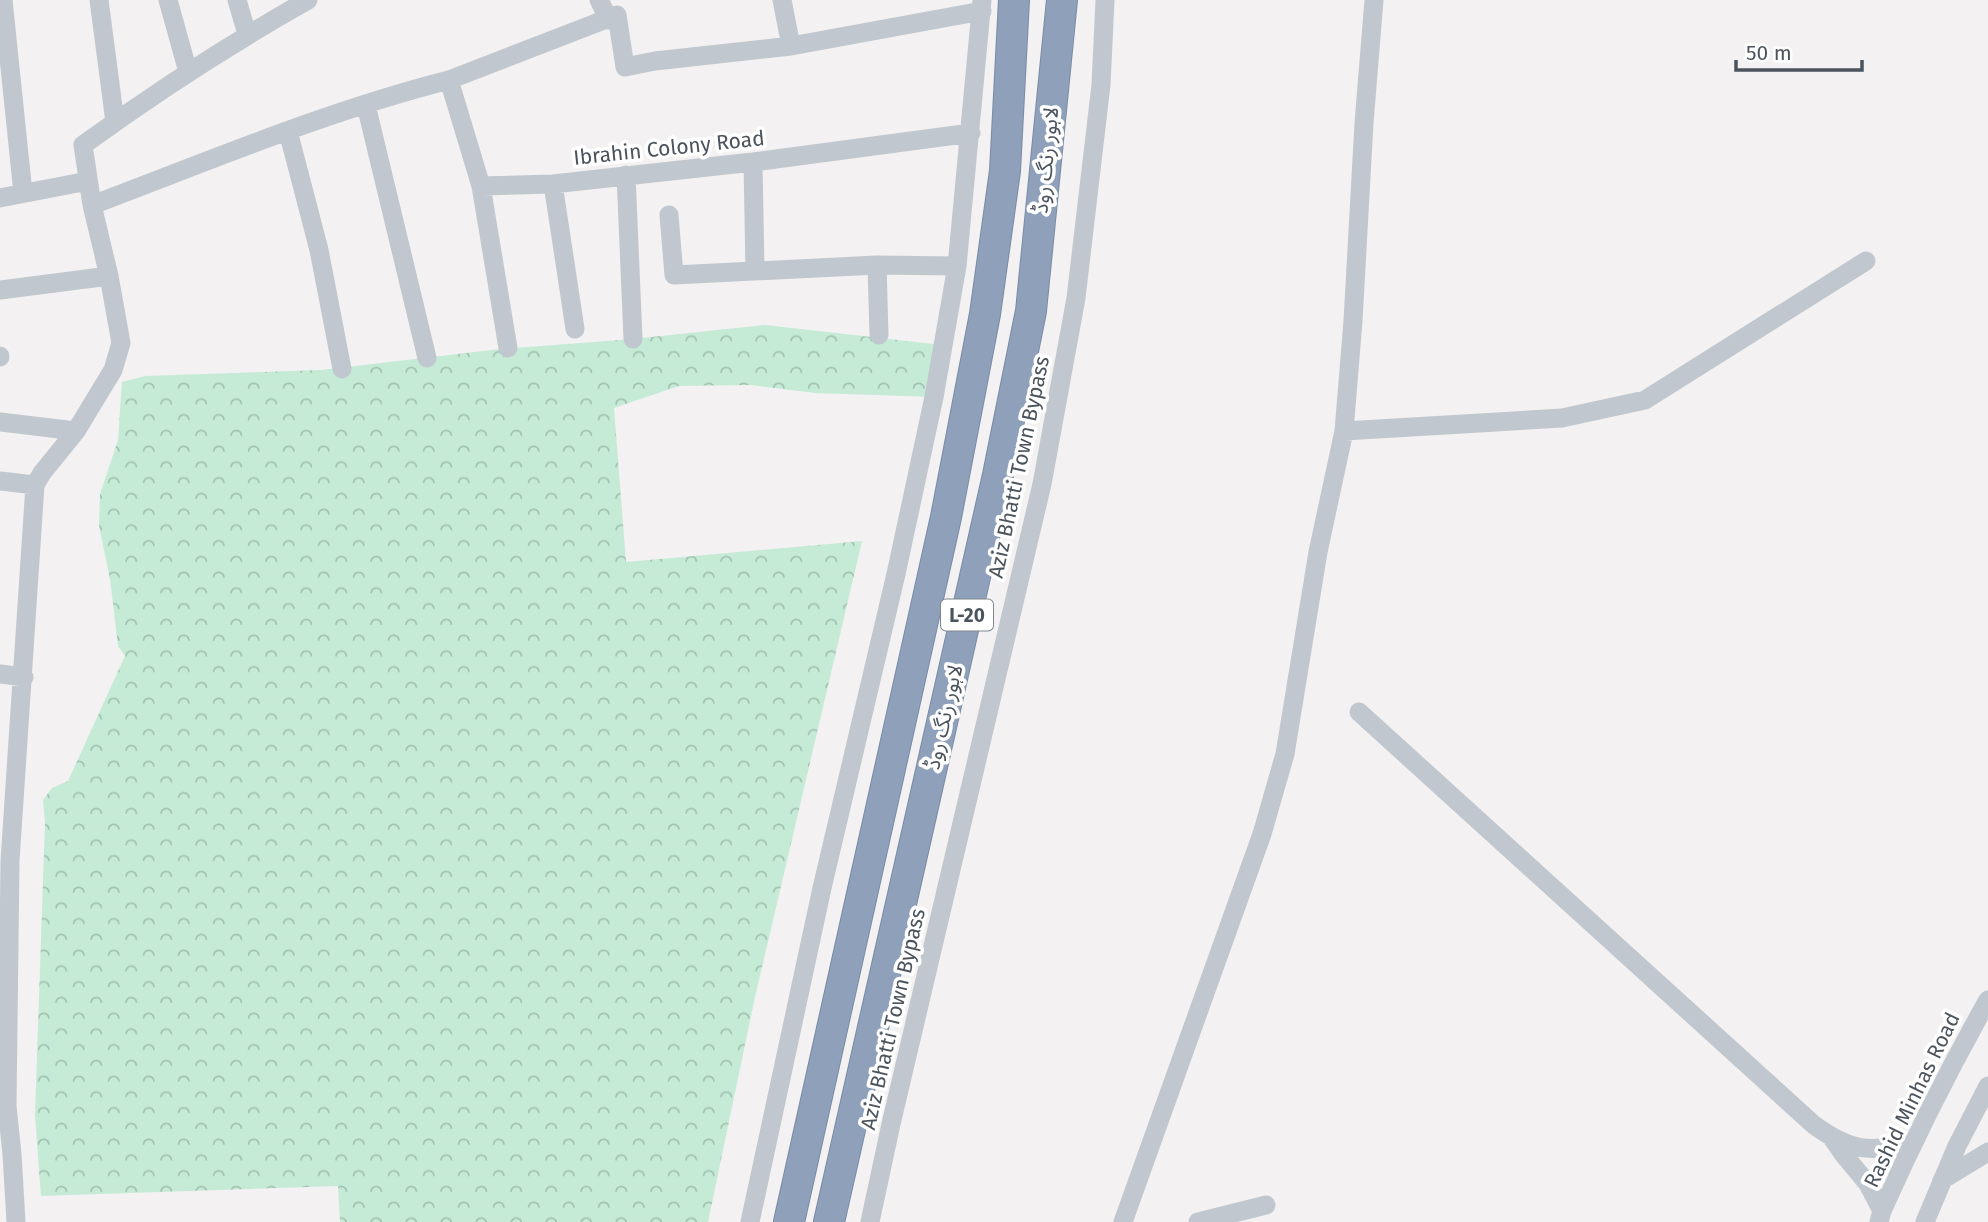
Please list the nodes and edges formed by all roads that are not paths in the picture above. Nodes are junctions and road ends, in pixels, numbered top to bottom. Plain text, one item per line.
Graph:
1 (3, 0) edge
2 (99, 0) edge
3 (168, 0) edge
4 (237, 0) edge
5 (307, 0) edge
6 (599, 0) edge
7 (782, 0) edge
8 (1014, 0) edge
9 (1062, 0) edge
10 (1105, 0) edge
11 (1374, 0) edge
12 (982, 5) edge
13 (609, 20) junction
14 (247, 34) junction
15 (791, 46) junction
16 (6, 70) edge
17 (188, 72) junction
18 (449, 80) junction
19 (366, 104) junction
20 (115, 122) junction
21 (288, 131) junction
22 (971, 133) junction
23 (753, 162) junction
24 (626, 175) junction
25 (88, 181) junction
26 (553, 184) junction
27 (481, 186) junction
28 (23, 193) junction
29 (0, 198) edge
30 (92, 205) junction
31 (669, 215) dead end
32 (1866, 261) dead end
33 (877, 265) junction
34 (957, 267) junction
35 (755, 271) junction
36 (109, 276) junction
37 (0, 290) edge
38 (575, 329) dead end
39 (879, 335) dead end
40 (633, 339) dead end
41 (508, 348) dead end
42 (427, 358) dead end
43 (342, 369) dead end
44 (0, 422) edge
45 (76, 431) junction
46 (1344, 431) junction
47 (0, 481) edge
48 (36, 485) junction
49 (0, 674) edge
50 (24, 677) junction
51 (1359, 712) dead end
52 (5, 862) edge
53 (1988, 1000) edge
54 (4, 1085) edge
55 (1988, 1087) edge
56 (1833, 1139) junction
57 (1912, 1143) junction
58 (1988, 1152) edge
59 (6, 1156) edge
60 (1942, 1180) junction
61 (1266, 1205) dead end
62 (1881, 1216) edge
63 (16, 1222) edge
64 (750, 1222) edge
65 (789, 1222) edge
66 (829, 1222) edge
67 (870, 1222) edge
68 (1123, 1222) edge
69 (1198, 1222) edge
70 (1925, 1222) edge

1 - 16 street
2 - 20 street
3 - 17 street
4 - 14 street
5 - 14 street
6 - 13 street
7 - 15 street
8 - 65 highway, لاہور رنگ روڈ / L-20
9 - 66 highway, لاہور رنگ روڈ / L-20
10 - 67 street, Aziz Bhatti Town Bypass
11 - 46 street
12 - 15 street
12 - 22 street
13 - 15 street
13 - 18 street
14 - 17 street
16 - 28 street
17 - 20 street
18 - 19 street
18 - 27 street
19 - 21 street
19 - 42 street
20 - 25 street
21 - 30 street
21 - 43 street
22 - 23 street, Ibrahin Colony Road
22 - 34 street
23 - 24 street, Ibrahin Colony Road
23 - 35 street
24 - 26 street, Ibrahin Colony Road
24 - 40 street
25 - 28 street
25 - 30 street
26 - 27 street, Ibrahin Colony Road
26 - 38 street
27 - 41 street
28 - 29 street
30 - 36 street
31 - 35 street
32 - 46 street
33 - 34 street
33 - 35 street
33 - 39 street
34 - 64 street
36 - 37 street
36 - 45 street
44 - 45 street
45 - 48 street
46 - 68 street
47 - 48 street
48 - 50 street
49 - 50 street
50 - 52 street
51 - 56 street
52 - 54 street
53 - 57 street, Rashid Minhas Road
54 - 59 street
55 - 60 street
56 - 57 street
56 - 62 street
57 - 62 street, Rashid Minhas Road
58 - 60 street
59 - 63 street
60 - 70 street
61 - 69 street

